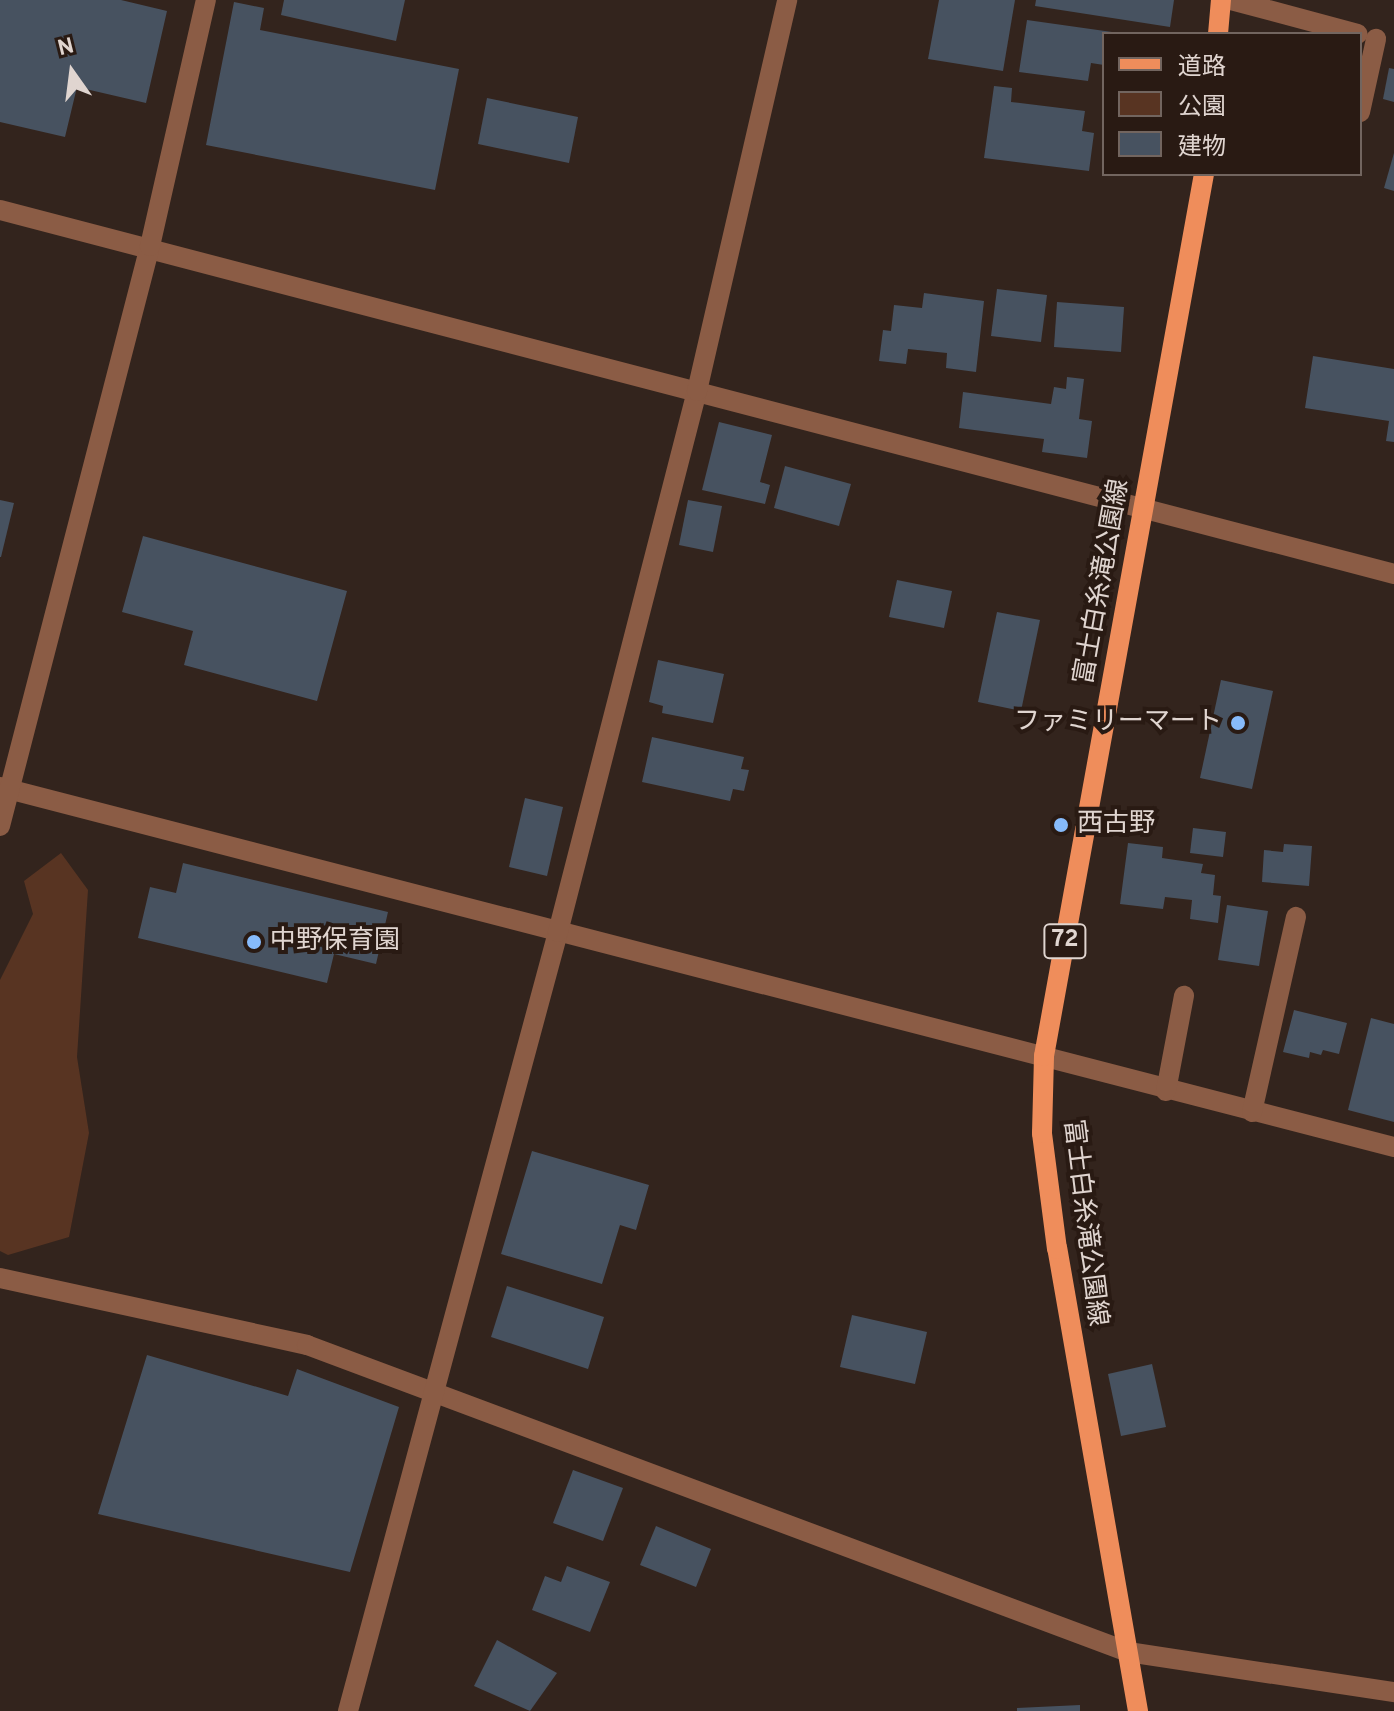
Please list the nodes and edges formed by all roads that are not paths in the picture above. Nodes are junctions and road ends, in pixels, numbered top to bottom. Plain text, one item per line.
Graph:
1 (206, 0) edge
2 (787, 0) edge
3 (1221, 0) edge
4 (1231, 0) edge
5 (1218, 32) edge
6 (1350, 32) edge
7 (1372, 38) edge
8 (1362, 100) edge
9 (1204, 176) edge
10 (0, 210) edge
11 (150, 246) junction
12 (697, 391) junction
13 (1142, 509) junction
14 (1394, 574) edge
15 (5, 788) edge
16 (0, 826) edge
17 (1296, 917) dead end
18 (558, 932) junction
19 (1184, 996) dead end
20 (1044, 1056) junction
21 (1166, 1091) junction
22 (1252, 1112) junction
23 (1394, 1147) edge
24 (0, 1278) edge
25 (432, 1391) junction
26 (1128, 1652) junction
27 (1394, 1692) edge
28 (348, 1711) edge
29 (1138, 1711) edge

1 - 11 street
2 - 12 street
3 - 5 main road
4 - 6 street
7 - 8 street
9 - 13 main road, 富士白糸滝公園線 / 72
10 - 11 street
11 - 12 street
11 - 15 street
12 - 13 street
12 - 18 street
13 - 14 street
13 - 20 main road, 富士白糸滝公園線 / 72
15 - 16 street
15 - 18 street
17 - 22 street
18 - 20 street
18 - 25 street
19 - 21 street
20 - 21 street
20 - 26 main road, 富士白糸滝公園線 / 72
21 - 22 street
22 - 23 street
24 - 25 street
25 - 26 street
25 - 28 street
26 - 27 street
26 - 29 main road, 富士白糸滝公園線 / 72

